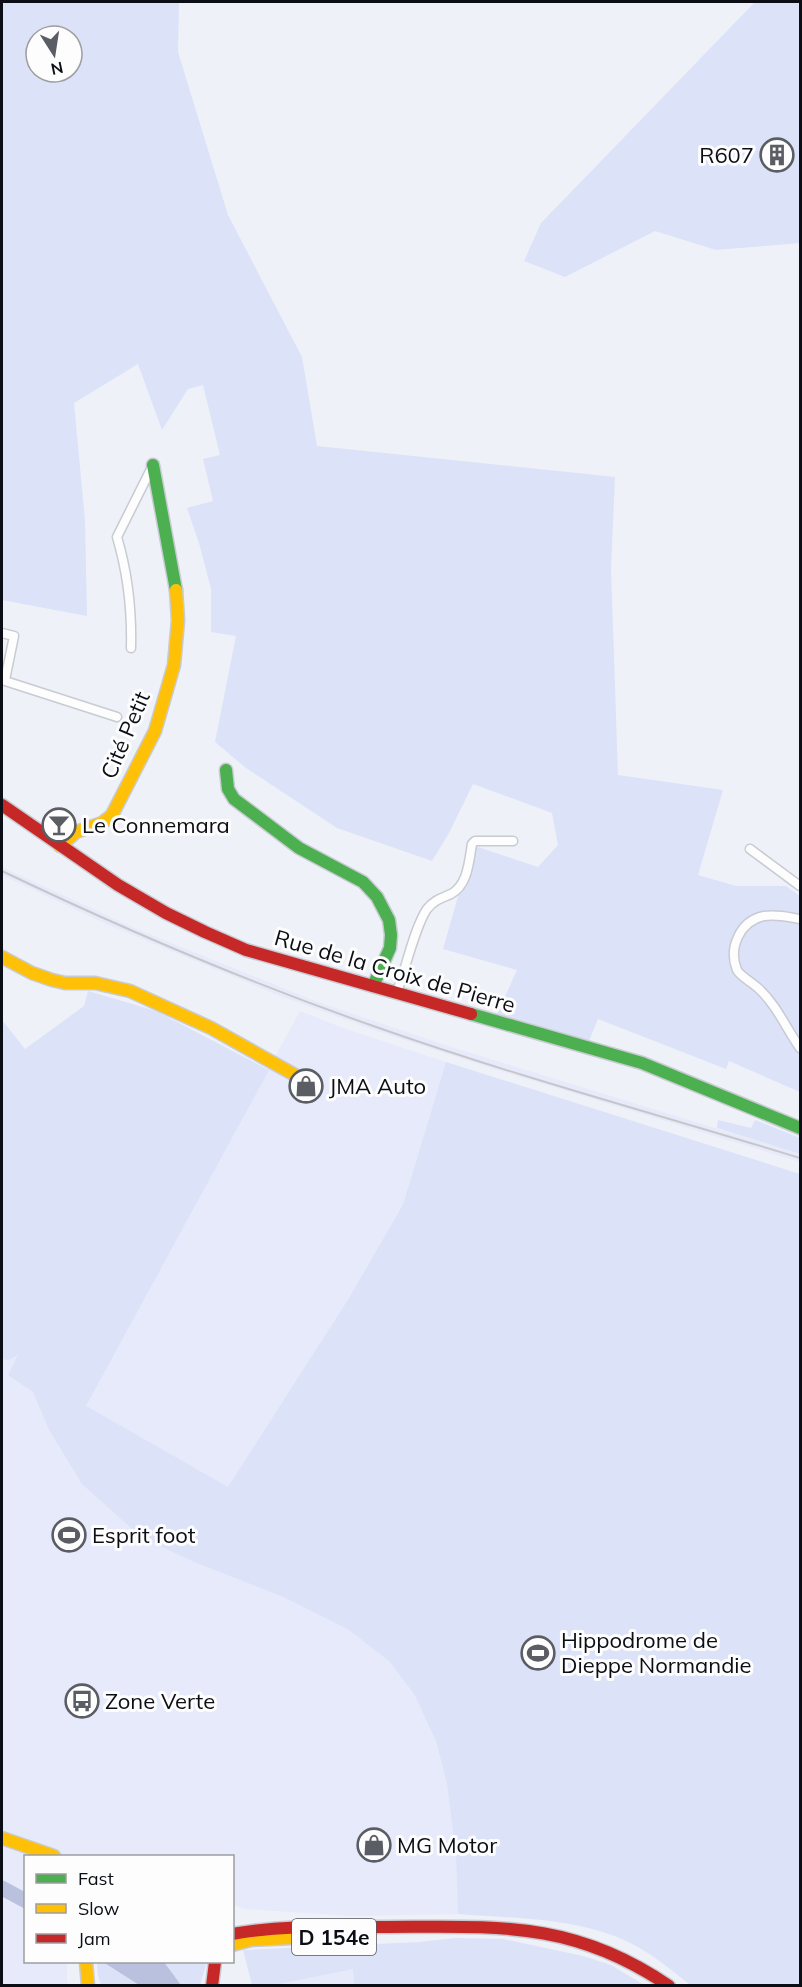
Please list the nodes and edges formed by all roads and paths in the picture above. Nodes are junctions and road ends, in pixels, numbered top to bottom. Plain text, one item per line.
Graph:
1 (153, 465) joint
2 (2, 633) edge
3 (131, 648) dead end
4 (3, 680) edge
5 (117, 717) dead end
6 (226, 771) dead end
7 (2, 805) edge
8 (513, 841) dead end
9 (60, 846) junction
10 (750, 849) dead end
11 (801, 886) edge
12 (801, 920) edge
13 (2, 957) edge
14 (373, 986) junction
15 (398, 993) junction
16 (801, 1048) edge
17 (295, 1075) dead end
18 (801, 1128) edge
19 (2, 1838) edge
20 (2, 1848) edge
21 (49, 1855) edge
22 (24, 1856) edge
23 (436, 1927) junction
24 (234, 1934) edge
25 (234, 1944) edge
26 (86, 1963) edge
27 (216, 1963) edge
28 (84, 1982) edge
29 (212, 1986) edge
30 (669, 1986) edge

1 - 3 street
1 - 9 main road, Cité Petit
2 - 4 street
4 - 5 street
6 - 14 main road
7 - 9 main road, Rue de la Croix de Pierre
8 - 15 street
9 - 14 main road, Rue de la Croix de Pierre
10 - 11 street
12 - 16 street
13 - 17 main road
14 - 15 main road, Rue de la Croix de Pierre
15 - 18 main road, Rue de la Croix de Pierre
19 - 21 main road
20 - 22 main road
23 - 24 main road, D 154e
23 - 25 main road, D 154e
23 - 30 main road, D 154e
26 - 28 main road
27 - 29 main road

